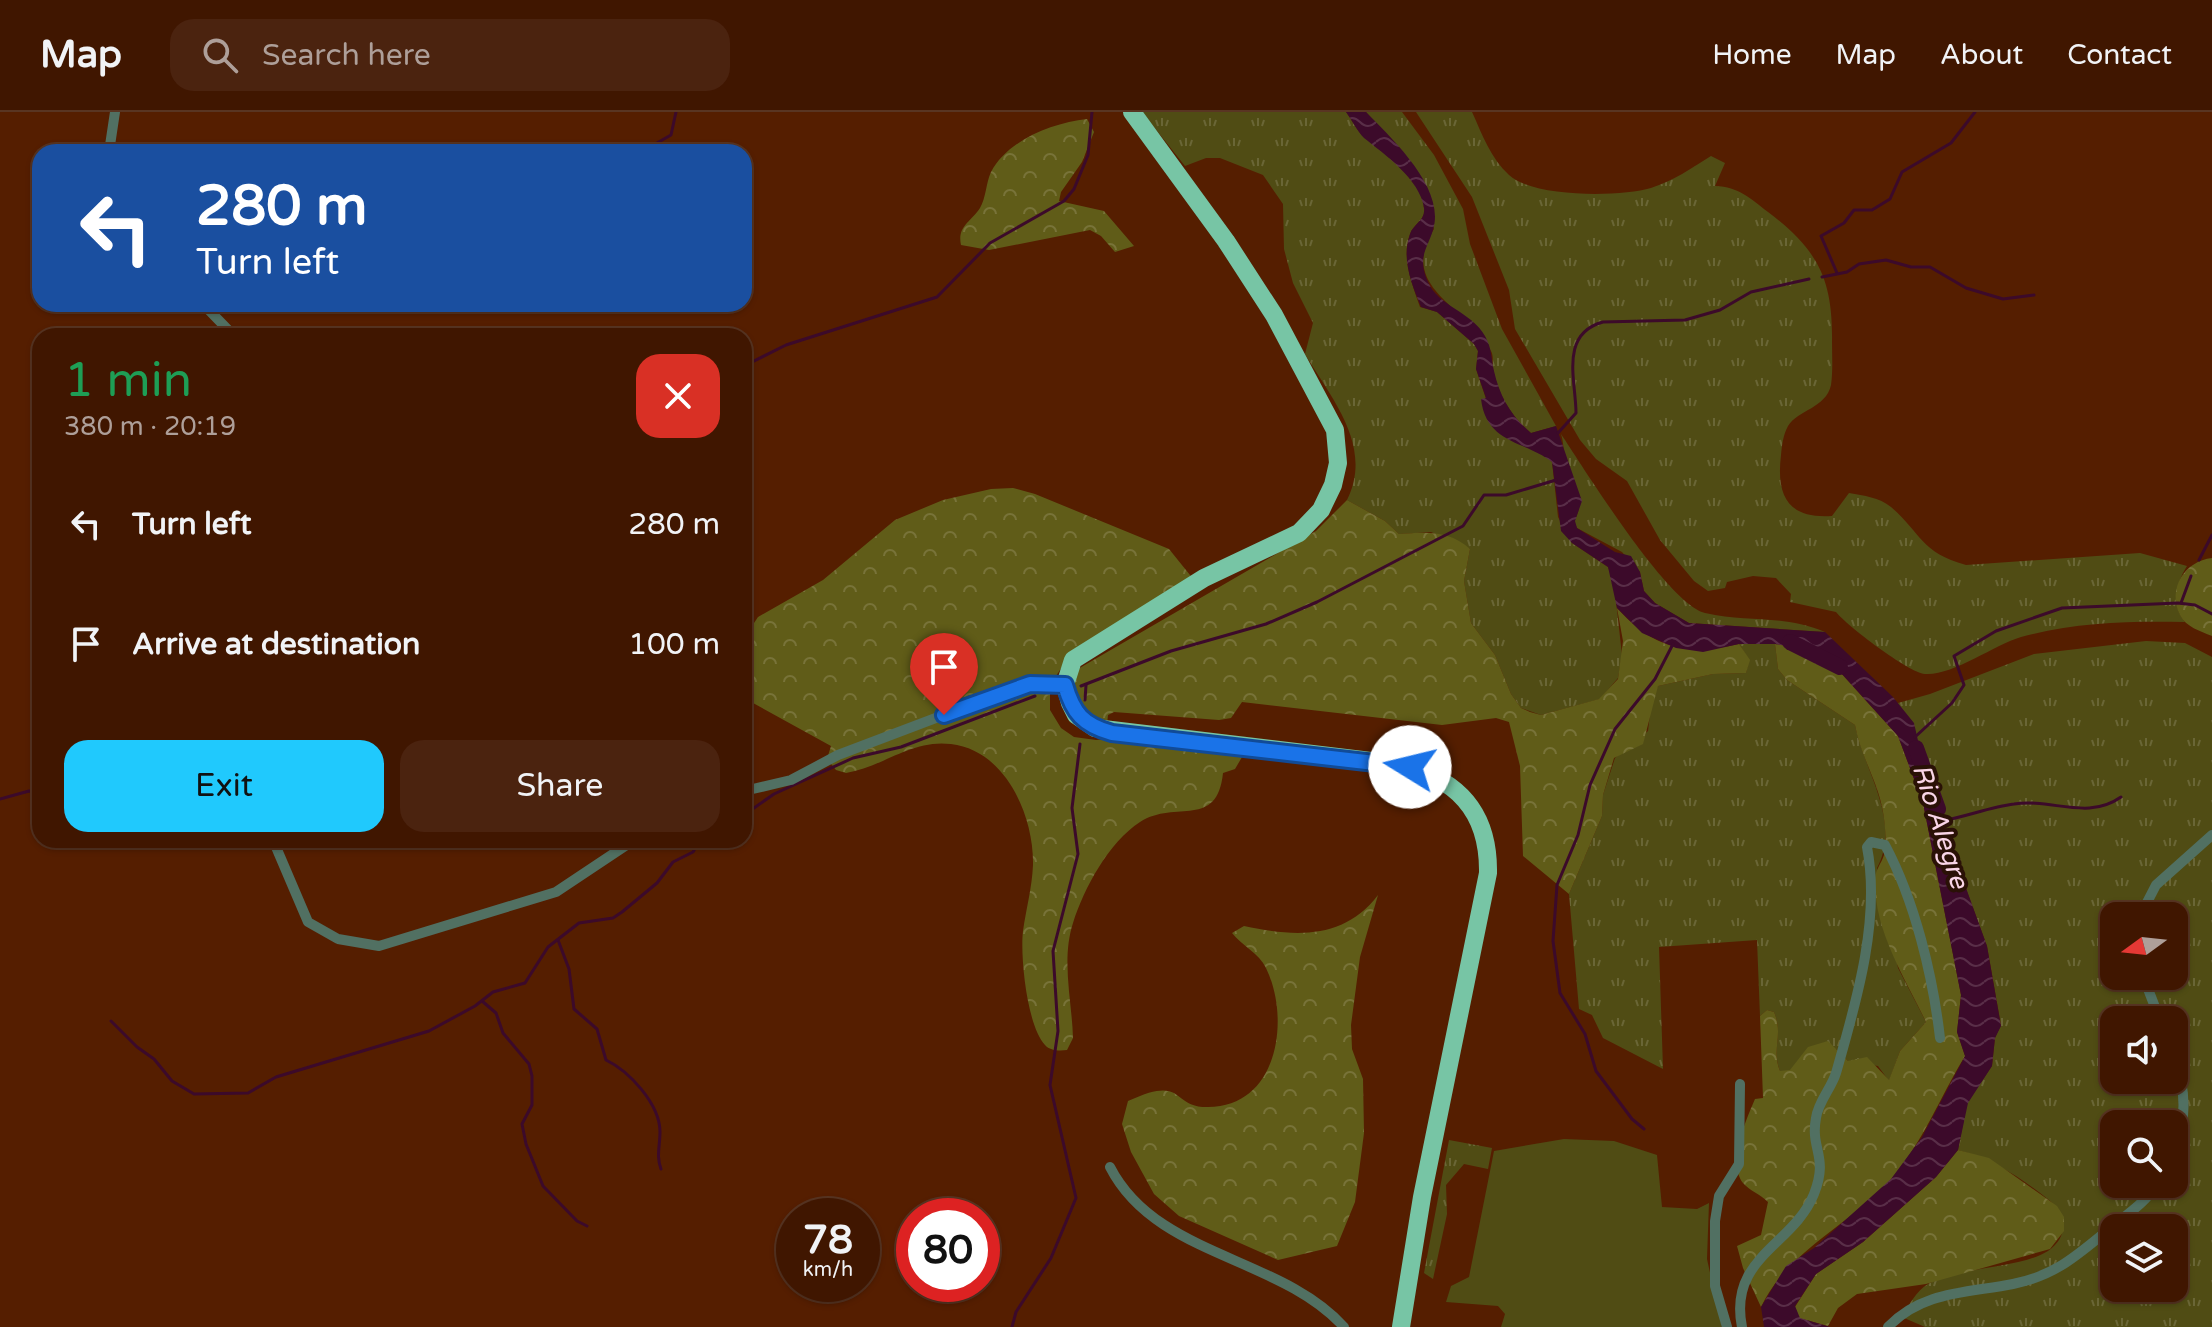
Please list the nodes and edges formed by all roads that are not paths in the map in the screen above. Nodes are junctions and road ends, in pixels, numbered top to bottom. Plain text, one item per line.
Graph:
1 (115, 112) edge
2 (1132, 112) edge
3 (110, 144) edge
4 (211, 312) edge
5 (226, 328) edge
6 (1065, 685) junction
7 (752, 789) edge
8 (2212, 835) edge
9 (276, 848) edge
10 (622, 848) edge
11 (2147, 902) edge
12 (1940, 1038) dead end
13 (1740, 1084) dead end
14 (1110, 1167) dead end
15 (2145, 1198) edge
16 (1344, 1327) edge
17 (1401, 1327) edge
18 (1727, 1327) edge
19 (1742, 1327) edge
20 (1888, 1327) edge

1 - 3 street
2 - 6 highway
4 - 5 street
6 - 7 street
6 - 17 highway
8 - 11 street
9 - 10 street
12 - 19 street
13 - 18 street
14 - 16 street
15 - 20 street

